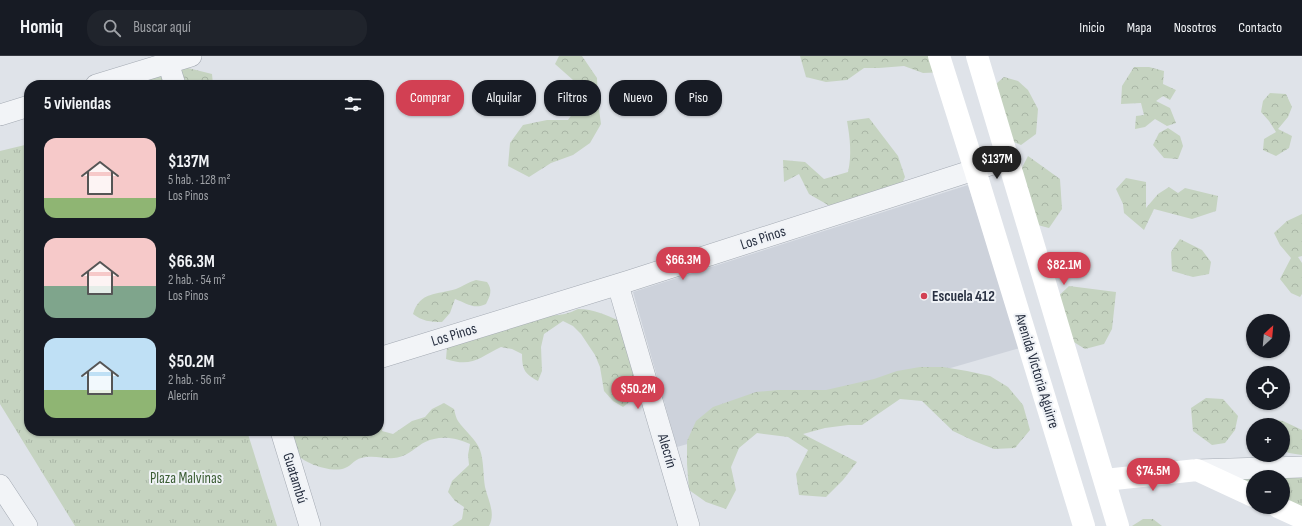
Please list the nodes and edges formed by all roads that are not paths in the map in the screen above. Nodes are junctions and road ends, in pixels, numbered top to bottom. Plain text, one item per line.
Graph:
1 (191, 56) edge
2 (939, 56) edge
3 (977, 56) edge
4 (167, 60) edge
5 (110, 80) edge
6 (173, 80) edge
7 (24, 108) edge
8 (0, 115) edge
9 (1008, 159) junction
10 (975, 170) junction
11 (618, 285) junction
12 (384, 356) edge
13 (283, 436) edge
14 (1302, 467) edge
15 (1197, 470) junction
16 (1105, 480) junction
17 (0, 485) edge
18 (1246, 493) edge
19 (1290, 512) edge
20 (1302, 518) edge
21 (27, 526) edge
22 (310, 526) edge
23 (689, 526) edge
24 (1084, 526) edge
25 (1118, 526) edge

1 - 4 street
2 - 10 main road, Avenida Victoria Aguirre
3 - 9 main road
4 - 5 street
4 - 6 street
7 - 8 street
9 - 10 street, Los Pinos
9 - 16 main road
10 - 11 street, Los Pinos
10 - 24 main road, Avenida Victoria Aguirre
11 - 12 street, Los Pinos
11 - 23 street, Alecrín
13 - 22 street, Guatambú
14 - 15 street
15 - 16 main road
15 - 18 main road
16 - 25 main road
17 - 21 street
19 - 20 main road

